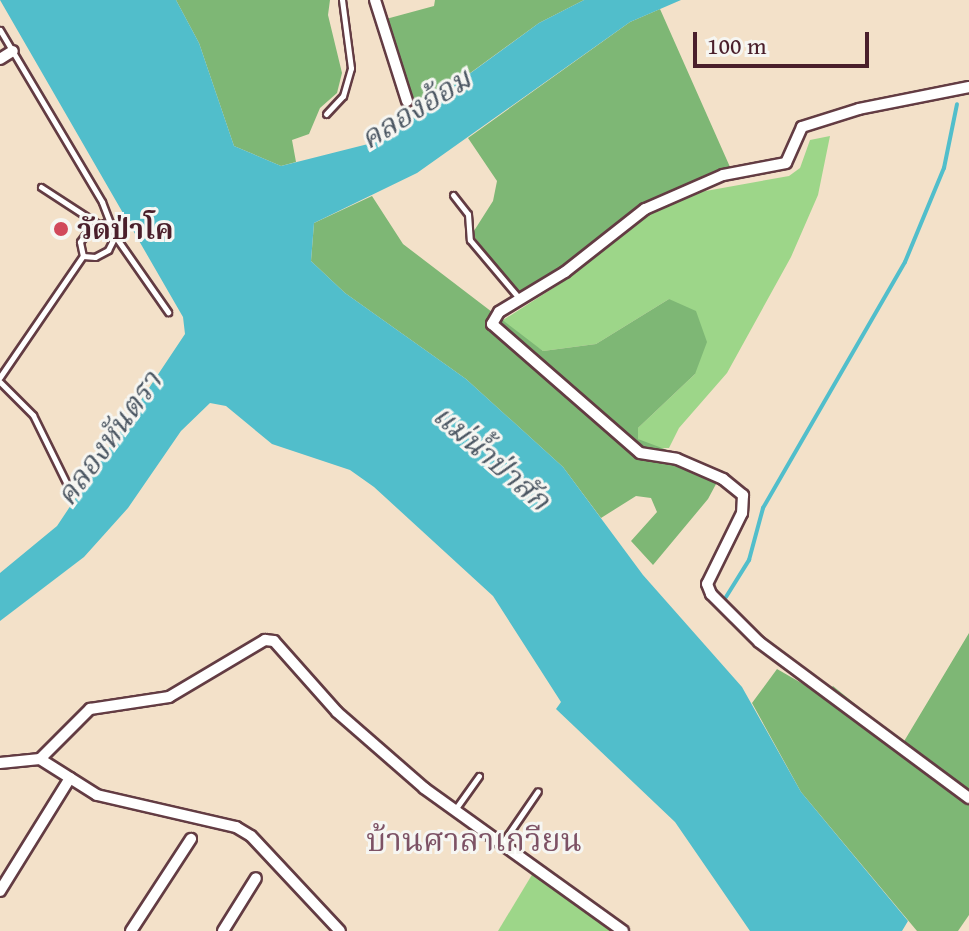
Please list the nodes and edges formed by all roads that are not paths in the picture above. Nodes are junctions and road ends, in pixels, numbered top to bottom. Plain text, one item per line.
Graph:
1 (342, 0) edge
2 (375, 0) edge
3 (0, 30) edge
4 (13, 51) junction
5 (0, 59) edge
6 (969, 87) edge
7 (407, 101) dead end
8 (326, 114) dead end
9 (41, 187) dead end
10 (453, 195) dead end
11 (107, 222) junction
12 (99, 225) junction
13 (115, 236) junction
14 (83, 256) junction
15 (520, 299) junction
16 (168, 312) dead end
17 (0, 380) edge
18 (66, 482) dead end
19 (40, 759) junction
20 (0, 763) edge
21 (479, 776) dead end
22 (70, 778) junction
23 (538, 791) dead end
24 (969, 798) edge
25 (454, 811) junction
26 (191, 839) dead end
27 (500, 845) junction
28 (256, 878) dead end
29 (0, 891) edge
30 (229, 929) edge
31 (131, 931) edge
32 (340, 931) edge
33 (623, 931) edge

1 - 8 lane
2 - 7 street
3 - 4 lane
4 - 5 street
4 - 11 lane
6 - 15 street
9 - 12 lane
10 - 15 lane
11 - 12 lane
11 - 13 lane
12 - 14 lane
13 - 14 lane
13 - 16 lane
14 - 17 lane
15 - 24 street
17 - 18 lane
19 - 20 street
19 - 22 street
19 - 25 street
21 - 25 lane
22 - 29 street
22 - 32 street
23 - 27 lane
25 - 27 street
26 - 31 street
27 - 33 street
28 - 30 street

